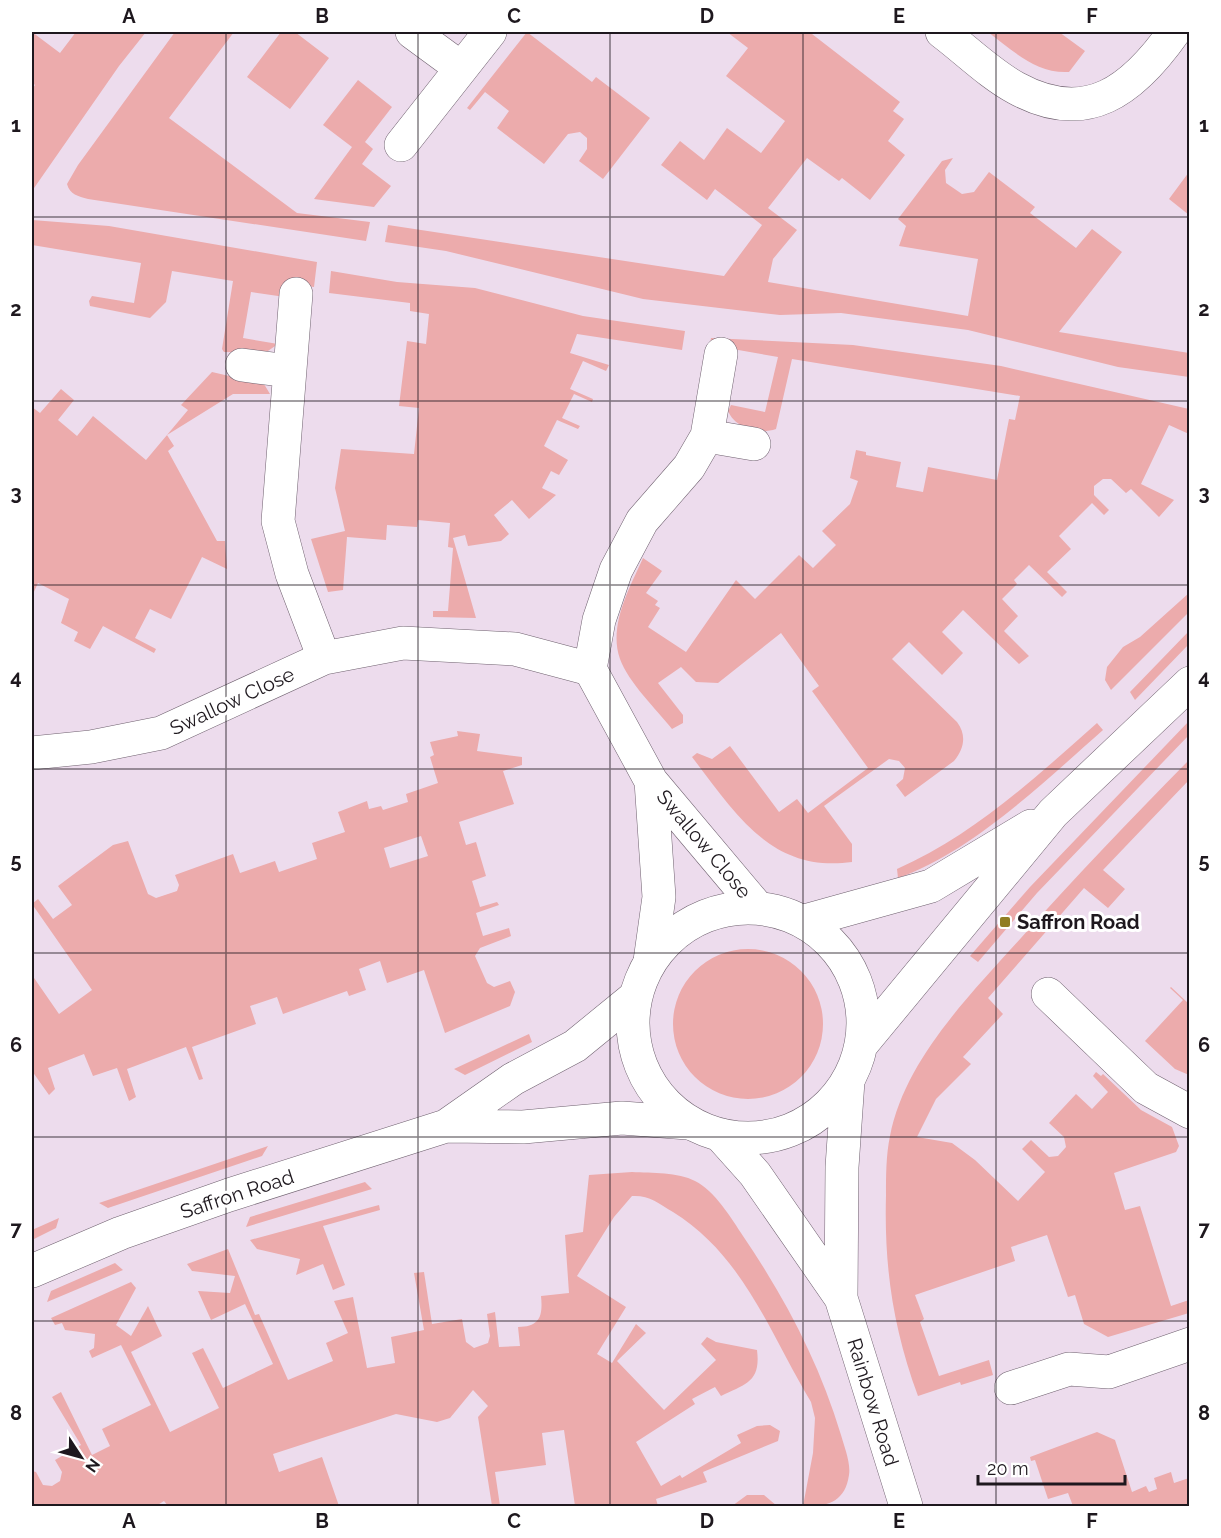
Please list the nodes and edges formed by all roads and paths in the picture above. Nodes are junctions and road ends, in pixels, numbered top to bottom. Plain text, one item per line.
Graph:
1 (412, 32) edge
2 (490, 32) edge
3 (942, 32) edge
4 (1174, 32) edge
5 (461, 68) junction
6 (401, 145) dead end
7 (296, 294) dead end
8 (721, 354) dead end
9 (242, 365) dead end
10 (289, 370) junction
11 (707, 436) junction
12 (754, 444) dead end
13 (324, 658) junction
14 (590, 669) junction
15 (1190, 683) edge
16 (32, 753) edge
17 (651, 781) junction
18 (1053, 813) junction
19 (757, 907) junction
20 (805, 921) junction
21 (650, 961) junction
22 (1048, 994) dead end
23 (635, 997) junction
24 (862, 1044) junction
25 (848, 1081) junction
26 (1190, 1112) edge
27 (688, 1123) junction
28 (446, 1126) junction
29 (721, 1136) junction
30 (32, 1271) edge
31 (841, 1298) junction
32 (1190, 1344) edge
33 (1011, 1388) dead end
34 (906, 1506) edge

1 - 5 street
2 - 5 street
3 - 4 street
5 - 6 street
7 - 10 street
8 - 11 street
9 - 10 street
10 - 13 street
11 - 12 street
11 - 14 street
13 - 14 street, Swallow Close
13 - 16 street, Swallow Close
14 - 17 street, Swallow Close
15 - 18 street, Saffron Road
17 - 19 street, Swallow Close
17 - 21 street, Swallow Close
18 - 20 street, Saffron Road
18 - 24 street, Saffron Road
19 - 20 street, Saffron Road
19 - 21 street, Saffron Road
20 - 24 street, Saffron Road
21 - 23 street, Saffron Road
22 - 26 street
23 - 27 street, Saffron Road
23 - 28 street, Saffron Road
24 - 25 street, Saffron Road
25 - 29 street, Saffron Road
25 - 31 street, Rainbow Road
27 - 28 street, Saffron Road
27 - 29 street, Saffron Road
28 - 30 street, Saffron Road
29 - 31 street, Rainbow Road
31 - 34 street, Rainbow Road
32 - 33 street

